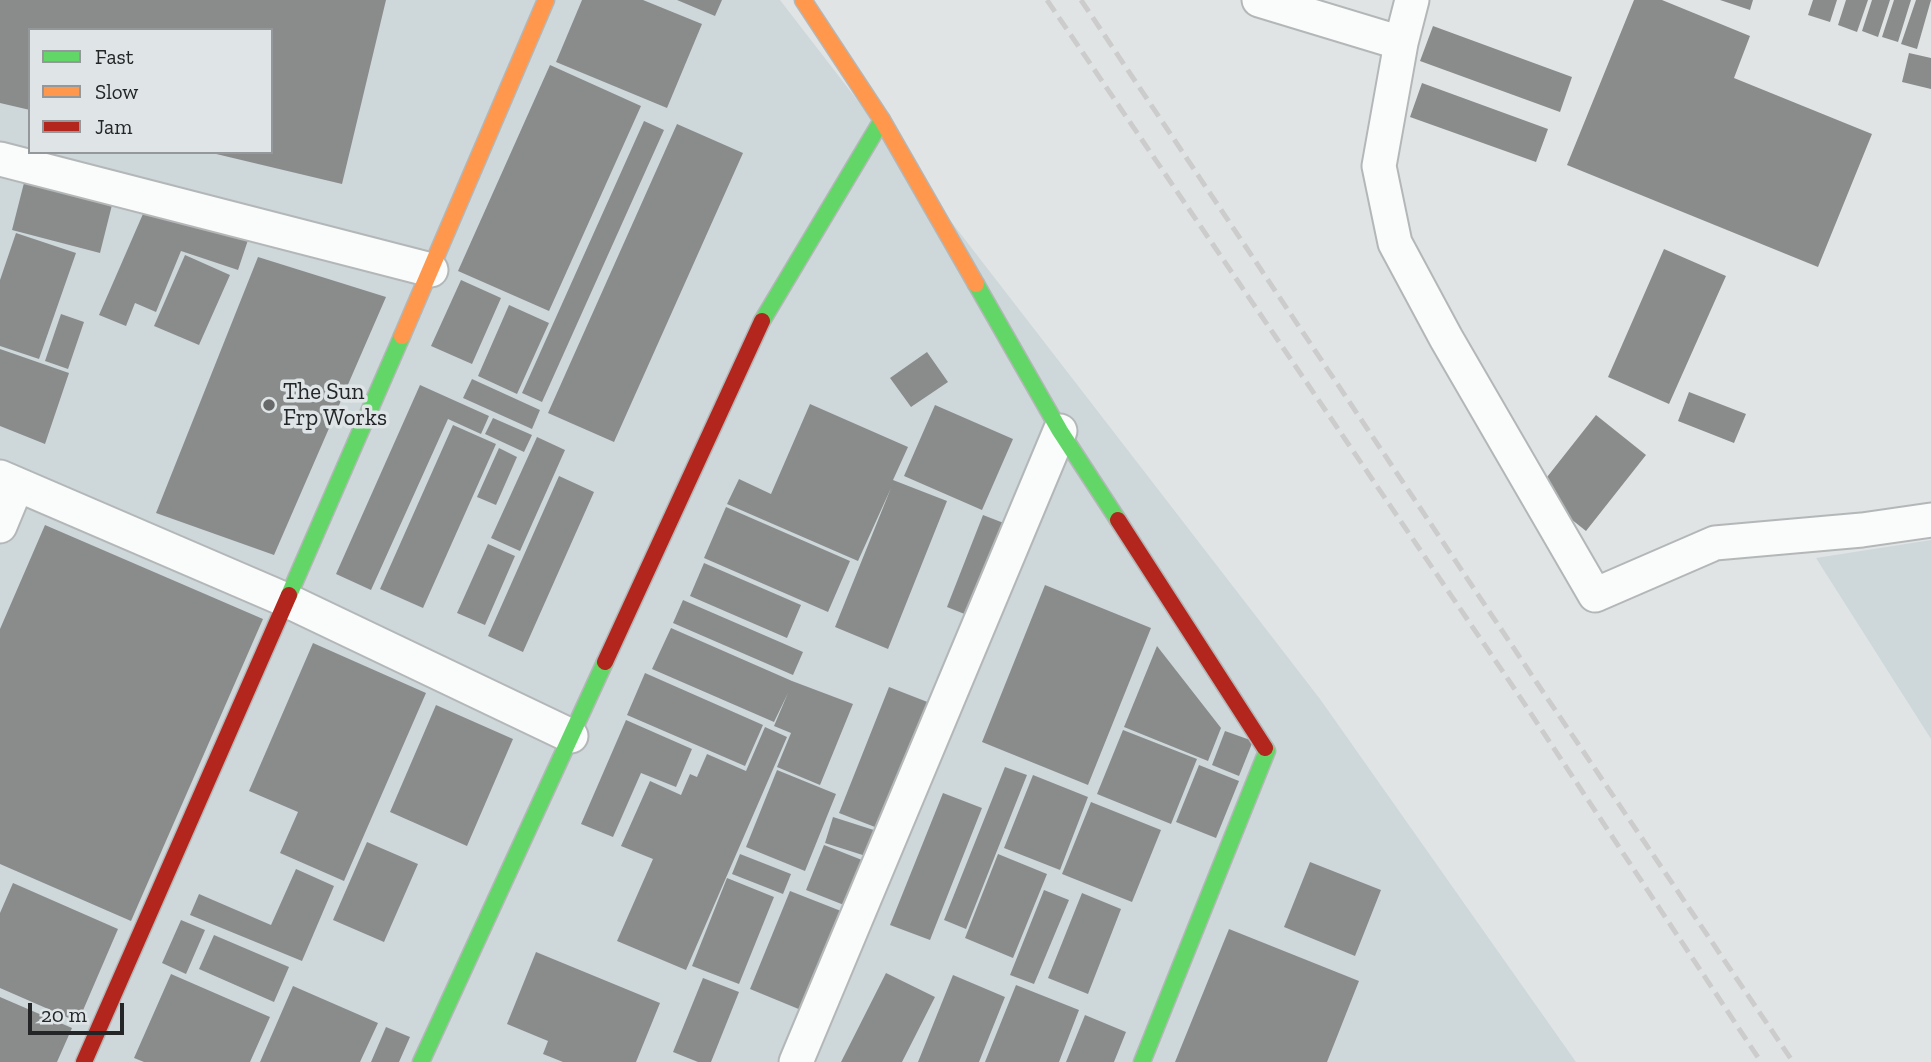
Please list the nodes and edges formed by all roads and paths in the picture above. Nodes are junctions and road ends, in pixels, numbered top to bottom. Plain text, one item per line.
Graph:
1 (546, 0) edge
2 (803, 0) edge
3 (1259, 0) edge
4 (1412, 0) edge
5 (1401, 43) junction
6 (882, 120) junction
7 (0, 159) edge
8 (431, 270) junction
9 (1060, 431) junction
10 (9, 481) edge
11 (1931, 520) edge
12 (0, 526) edge
13 (286, 600) junction
14 (571, 736) junction
15 (84, 1062) edge
16 (421, 1062) edge
17 (796, 1062) edge
18 (1142, 1062) edge

1 - 8 street
2 - 6 street
3 - 5 street
4 - 5 street
5 - 11 street
6 - 9 street
6 - 14 street
7 - 8 street
8 - 13 street
9 - 17 street
9 - 18 street
10 - 12 street
10 - 13 street
13 - 14 street
13 - 15 street
14 - 16 street

